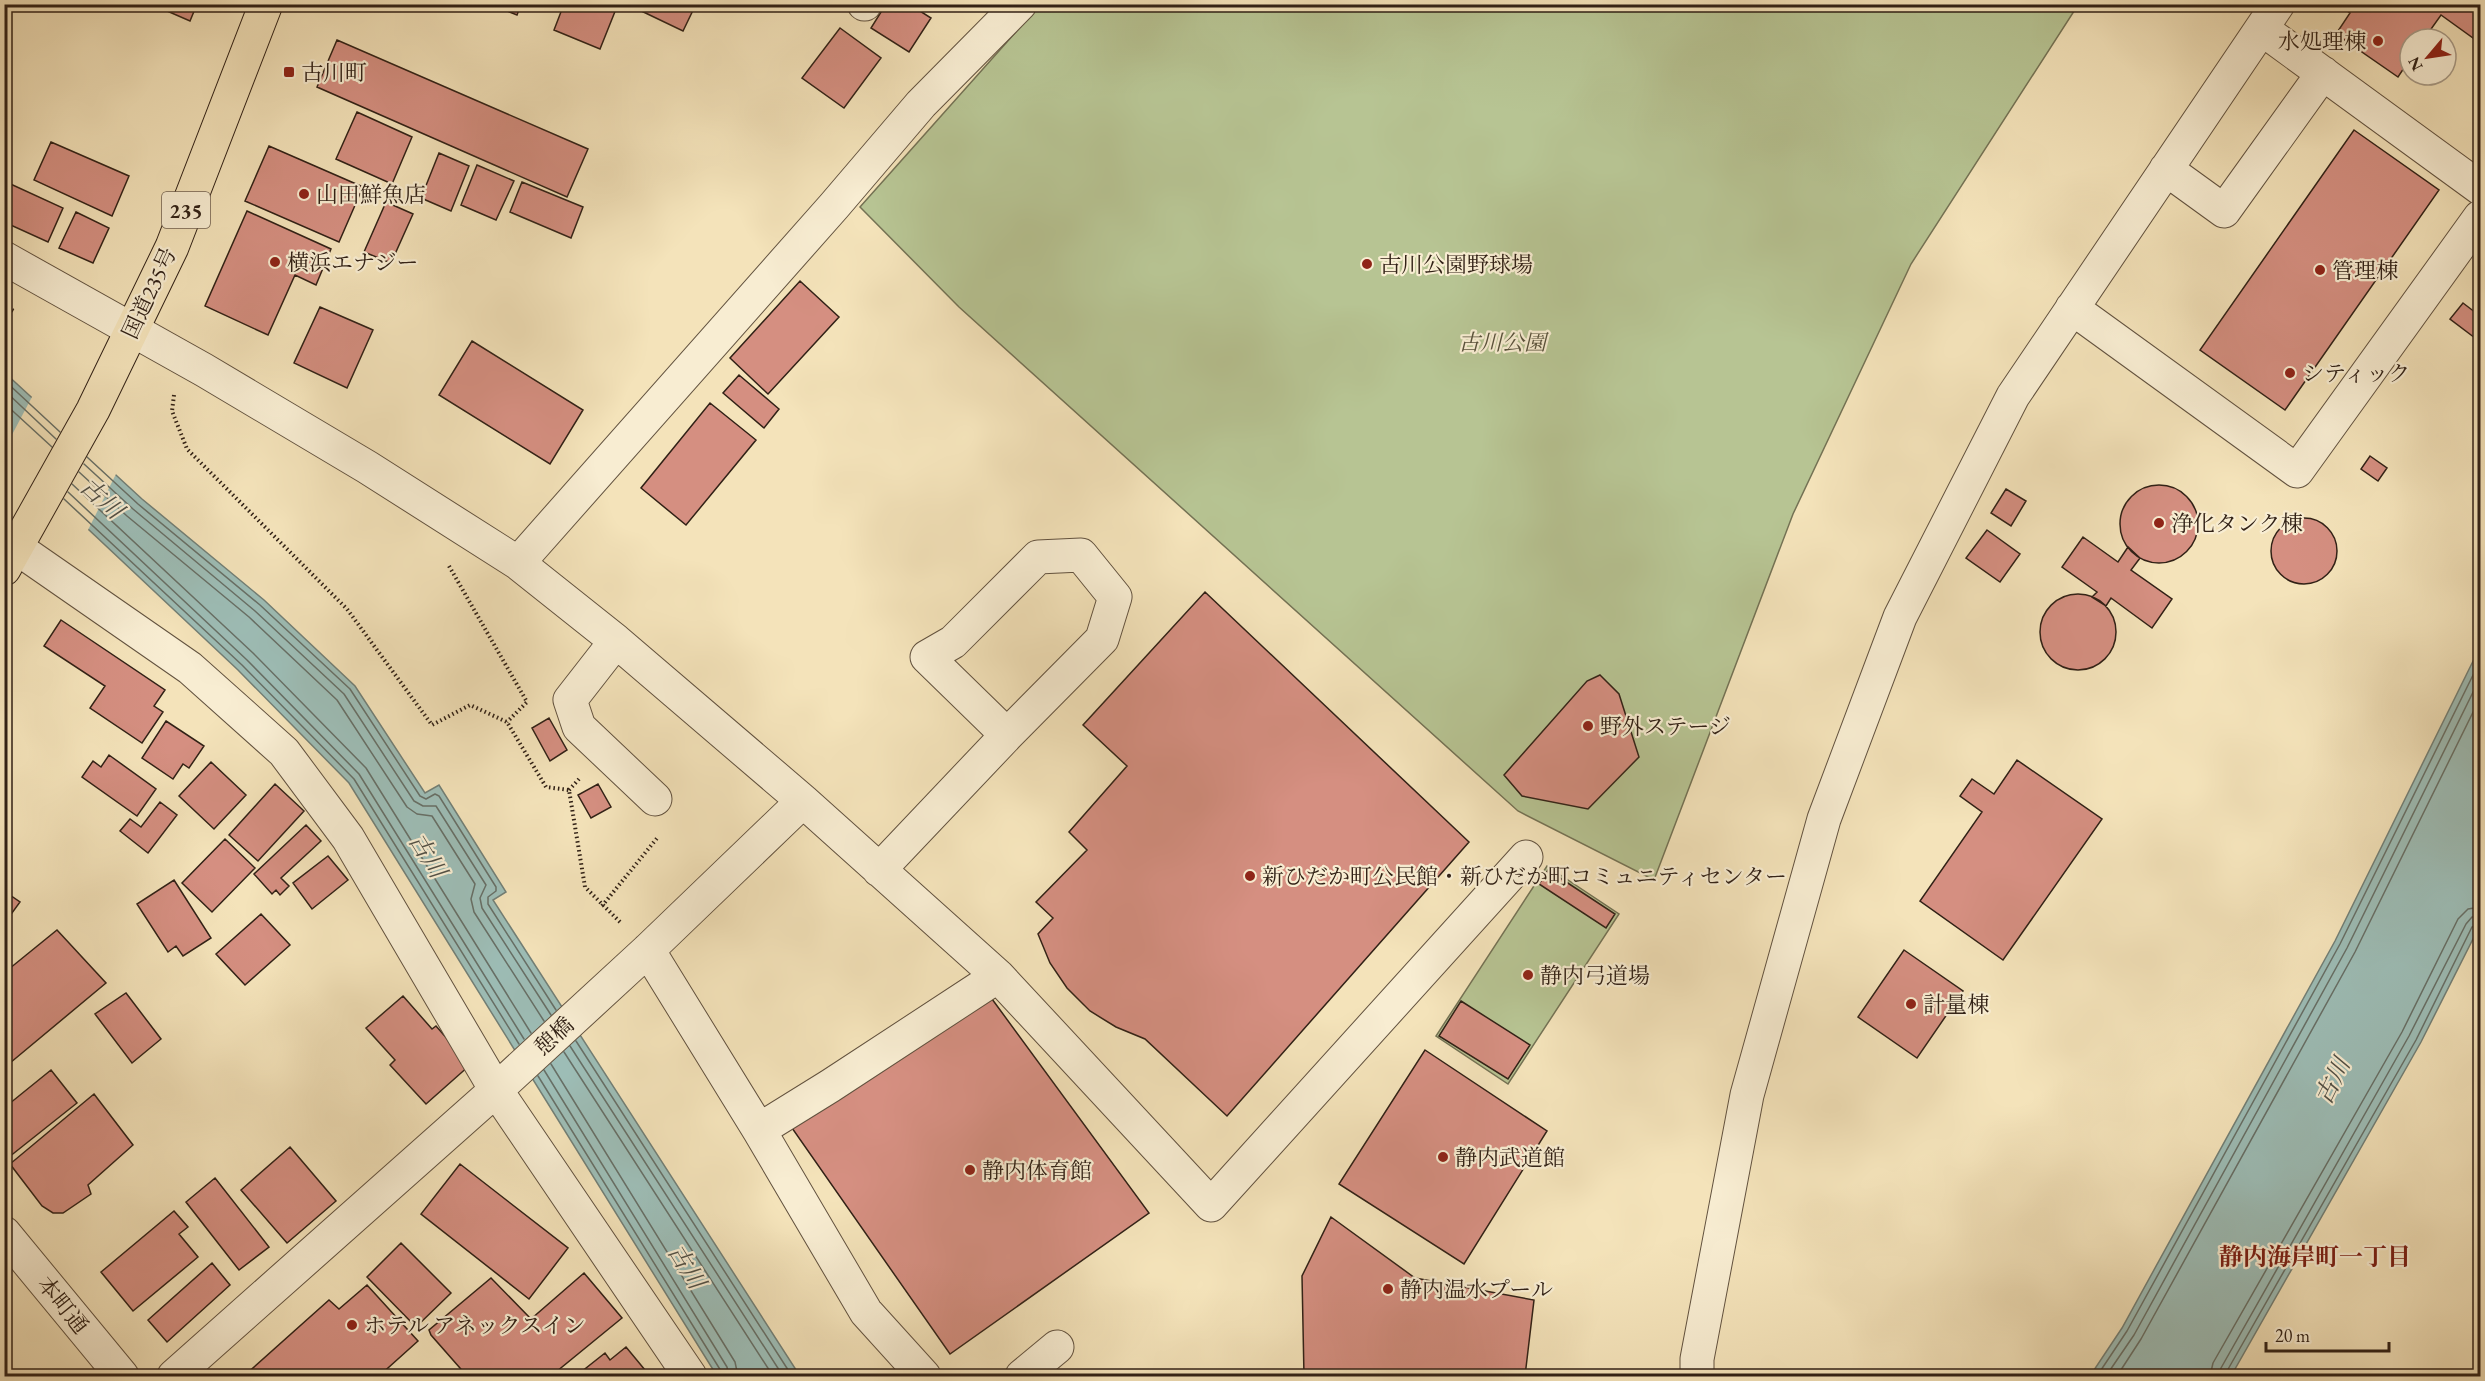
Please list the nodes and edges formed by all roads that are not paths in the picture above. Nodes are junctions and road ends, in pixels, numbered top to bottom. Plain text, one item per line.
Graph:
1 (266, 4) edge
2 (1020, 4) edge
3 (2270, 16) edge
4 (2323, 73) junction
5 (2166, 170) junction
6 (2481, 188) edge
7 (2481, 217) edge
8 (4, 258) edge
9 (2072, 308) junction
10 (132, 330) junction
11 (9, 551) edge
12 (518, 563) junction
13 (616, 641) junction
14 (1007, 735) junction
15 (803, 801) junction
16 (653, 814) road end
17 (1526, 857) dead end
18 (879, 870) junction
19 (648, 950) junction
20 (998, 976) junction
21 (496, 1090) junction
22 (759, 1130) junction
23 (4, 1233) edge
24 (1057, 1347) dead end
25 (122, 1377) edge
26 (174, 1377) edge
27 (690, 1377) edge
28 (924, 1377) edge
29 (1022, 1377) edge
30 (1697, 1377) edge

1 - 10 highway, 国道235号 / 235
2 - 12 street
3 - 4 street
3 - 5 street
4 - 5 street
4 - 6 street
5 - 9 street
7 - 9 street
8 - 10 street
9 - 30 street
10 - 11 highway, 国道235号 / 235
10 - 12 street
11 - 21 street
12 - 13 street
13 - 15 street
13 - 16 street
14 - 14 street
14 - 18 street
15 - 18 street
15 - 19 street, 憩橋
17 - 20 street
18 - 20 street
19 - 21 street, 憩橋
19 - 22 street
20 - 22 street
21 - 26 street, 憩橋
21 - 27 street
22 - 28 street
23 - 25 street, 本町通
24 - 29 street

